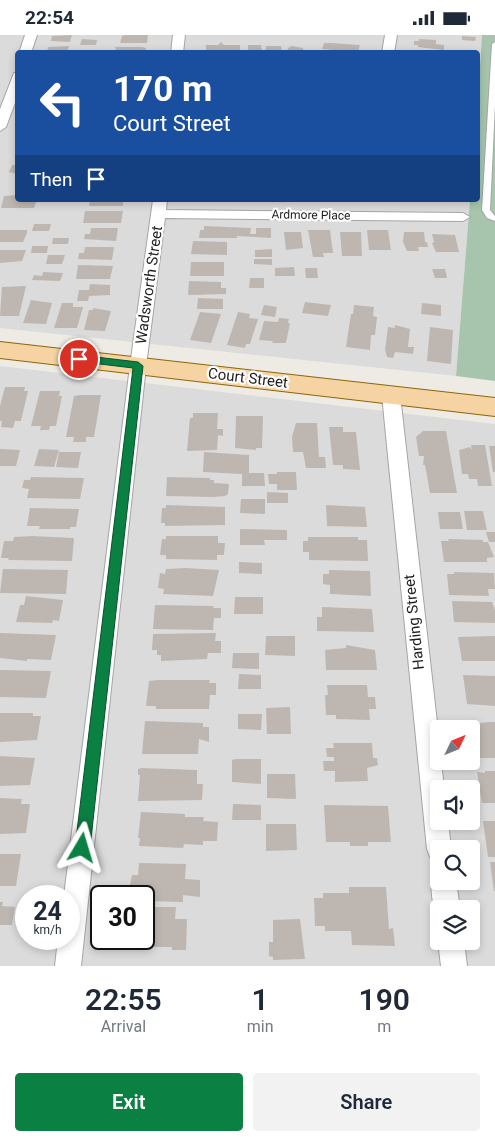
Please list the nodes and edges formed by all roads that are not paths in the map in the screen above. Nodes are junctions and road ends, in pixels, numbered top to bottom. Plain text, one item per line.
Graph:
1 (31, 35) edge
2 (179, 35) edge
3 (391, 35) edge
4 (495, 44) edge
5 (26, 50) edge
6 (177, 50) edge
7 (388, 50) edge
8 (15, 84) edge
9 (9, 99) edge
10 (493, 115) edge
11 (0, 127) edge
12 (360, 202) edge
13 (159, 207) edge
14 (357, 216) junction
15 (463, 217) dead end
16 (495, 219) edge
17 (0, 349) edge
18 (138, 366) junction
19 (391, 395) junction
20 (495, 407) edge
21 (438, 840) edge
22 (451, 950) edge
23 (68, 966) edge
24 (454, 966) edge

1 - 5 street
2 - 6 street
3 - 7 street
4 - 10 lane
8 - 9 street
9 - 11 street
10 - 16 lane
12 - 14 street
13 - 14 street, Ardmore Place
13 - 18 street, Wadsworth Street
14 - 15 street, Ardmore Place
17 - 18 main road, Court Street
18 - 19 main road, Court Street
18 - 23 street, Wadsworth Street
19 - 20 main road, Court Street
19 - 21 street, Harding Street
22 - 24 street

